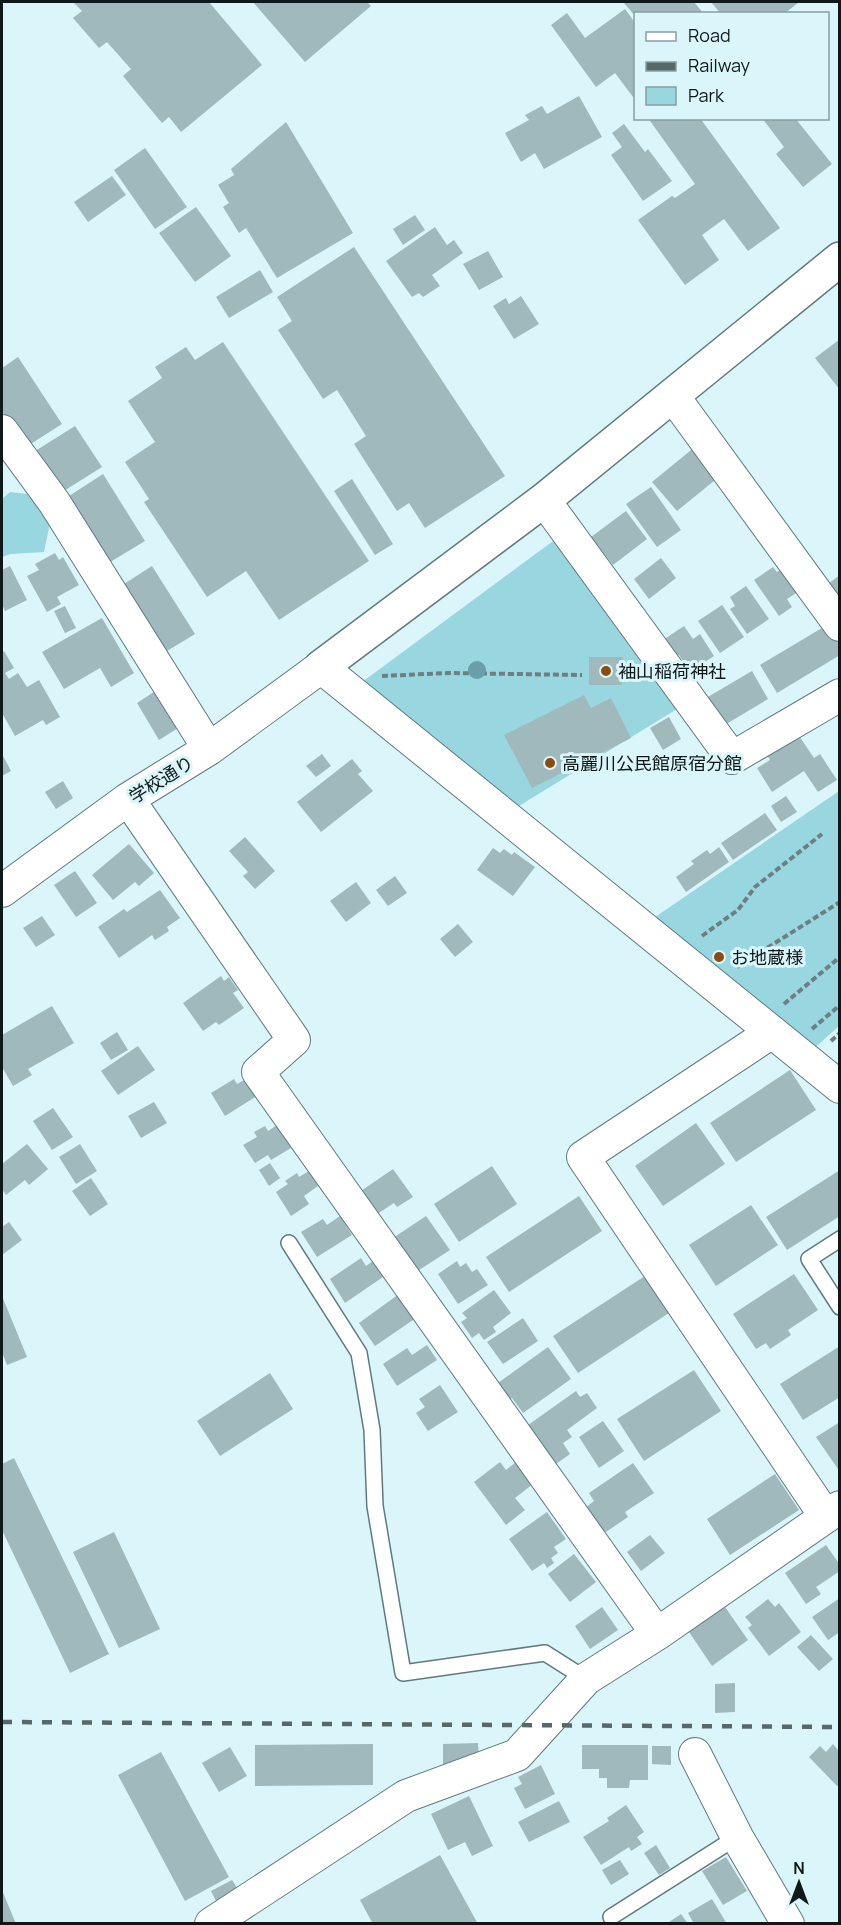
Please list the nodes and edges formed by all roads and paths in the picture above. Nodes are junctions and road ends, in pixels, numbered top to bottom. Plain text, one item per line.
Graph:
1 (840, 259) edge
2 (673, 396) junction
3 (2, 431) edge
4 (544, 500) junction
5 (840, 625) edge
6 (321, 667) junction
7 (582, 675) dead end
8 (380, 676) dead end
9 (840, 694) edge
10 (209, 749) junction
11 (128, 799) junction
12 (822, 834) dead end
13 (2, 891) edge
14 (840, 902) edge
15 (695, 941) dead end
16 (840, 957) edge
17 (711, 983) junction
18 (775, 1020) junction
19 (840, 1087) edge
20 (840, 1239) edge
21 (289, 1243) dead end
22 (840, 1307) edge
23 (833, 1512) edge
24 (657, 1634) junction
25 (586, 1679) junction
26 (695, 1754) dead end
27 (737, 1837) junction
28 (611, 1917) dead end
29 (211, 1923) edge
30 (788, 1923) edge

1 - 2 street
2 - 4 street
2 - 5 street
3 - 10 street
4 - 6 street
4 - 9 street
6 - 10 street, 学校通り
6 - 17 street
7 - 8 path
10 - 11 street, 学校通り
11 - 13 street, 学校通り
11 - 24 street
12 - 15 path
14 - 17 path
16 - 18 path
17 - 18 street
18 - 19 street
18 - 23 street
20 - 22 lane
21 - 25 lane
23 - 24 street
24 - 25 street
25 - 29 street
26 - 27 street
27 - 28 lane
27 - 30 street

